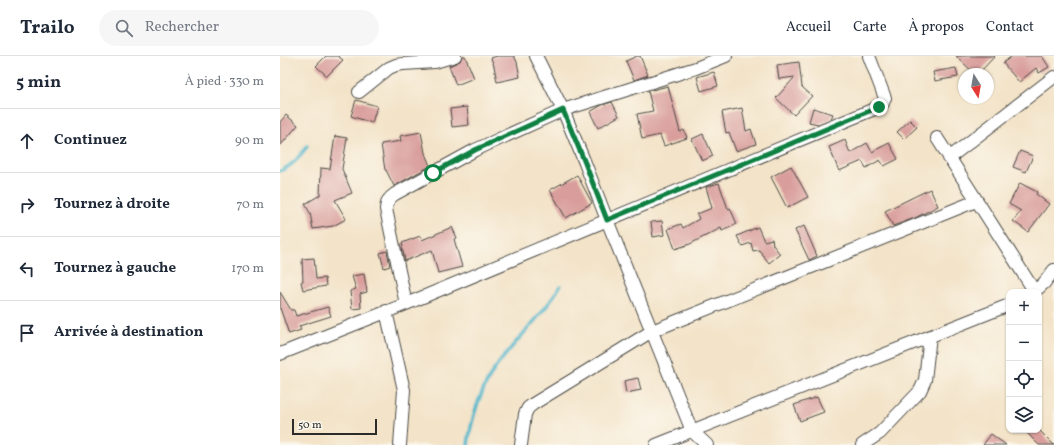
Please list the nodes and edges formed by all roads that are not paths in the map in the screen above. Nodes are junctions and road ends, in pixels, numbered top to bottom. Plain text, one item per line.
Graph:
1 (455, 56) edge
2 (536, 56) edge
3 (726, 56) edge
4 (868, 56) edge
5 (1054, 77) edge
6 (359, 92) dead end
7 (563, 110) junction
8 (937, 138) dead end
9 (949, 158) junction
10 (976, 201) junction
11 (607, 220) junction
12 (1054, 270) edge
13 (1032, 289) edge
14 (1037, 289) edge
15 (406, 304) junction
16 (1006, 306) edge
17 (386, 311) junction
18 (652, 331) junction
19 (930, 336) junction
20 (280, 354) edge
21 (692, 431) junction
22 (400, 445) edge
23 (521, 445) edge
24 (656, 445) edge
25 (707, 445) edge
26 (862, 445) edge

1 - 6 street
2 - 7 street
3 - 7 street
4 - 11 street
5 - 9 street
7 - 11 street
7 - 15 street
8 - 9 street
9 - 10 street
10 - 13 street
10 - 18 street
11 - 15 street
11 - 18 street
12 - 14 street
15 - 17 street
16 - 19 street
17 - 20 street
17 - 22 street
18 - 21 street
18 - 23 street
19 - 21 street
19 - 26 street
21 - 24 street
21 - 25 street

